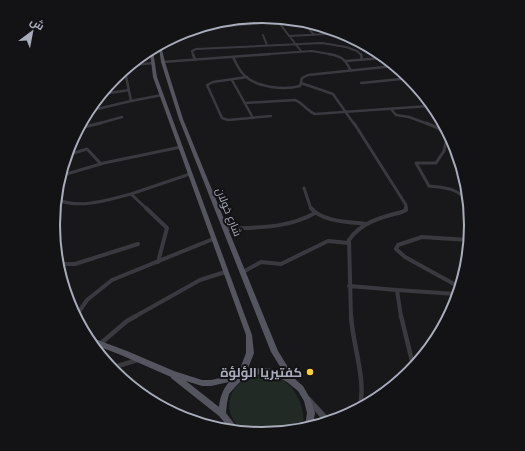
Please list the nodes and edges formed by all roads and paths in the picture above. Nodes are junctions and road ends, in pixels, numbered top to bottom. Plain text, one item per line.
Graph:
1 (265, 23) edge
2 (279, 23) edge
3 (233, 25) edge
4 (308, 28) edge
5 (328, 34) edge
6 (263, 35) dead end
7 (314, 35) junction
8 (289, 36) junction
9 (295, 43) junction
10 (267, 45) junction
11 (161, 50) edge
12 (301, 51) junction
13 (152, 56) edge
14 (233, 57) junction
15 (377, 58) edge
16 (195, 60) junction
17 (362, 60) junction
18 (346, 61) junction
19 (163, 62) junction
20 (153, 63) junction
21 (140, 64) edge
22 (388, 67) edge
23 (351, 71) junction
24 (126, 76) edge
25 (247, 77) junction
26 (402, 79) edge
27 (232, 80) junction
28 (302, 83) junction
29 (361, 83) dead end
30 (129, 90) junction
31 (109, 93) edge
32 (162, 95) junction
33 (131, 101) junction
34 (245, 103) junction
35 (426, 106) edge
36 (97, 109) edge
37 (391, 109) junction
38 (347, 112) junction
39 (271, 116) dead end
40 (122, 117) dead end
41 (253, 118) junction
42 (171, 119) junction
43 (181, 119) junction
44 (86, 126) edge
45 (442, 132) edge
46 (446, 140) edge
47 (181, 147) junction
48 (73, 153) edge
49 (100, 164) junction
50 (67, 174) edge
51 (190, 174) junction
52 (304, 188) dead end
53 (462, 193) edge
54 (131, 194) junction
55 (62, 202) edge
56 (315, 213) junction
57 (366, 224) junction
58 (225, 228) junction
59 (213, 239) junction
60 (465, 240) edge
61 (349, 243) junction
62 (138, 244) dead end
63 (158, 262) junction
64 (64, 264) edge
65 (225, 272) junction
66 (243, 272) junction
67 (456, 285) edge
68 (349, 286) junction
69 (397, 290) junction
70 (453, 294) edge
71 (79, 311) edge
72 (97, 342) edge
73 (98, 344) edge
74 (139, 359) junction
75 (412, 362) edge
76 (116, 366) edge
77 (172, 374) junction
78 (241, 377) junction
79 (292, 380) junction
80 (305, 396) junction
81 (361, 402) edge
82 (222, 414) junction
83 (325, 418) edge
84 (310, 422) edge
85 (231, 425) edge

1 - 3 street
2 - 8 street
4 - 7 street
5 - 7 street
6 - 10 street
7 - 8 street
8 - 9 street
9 - 10 street
9 - 12 street
9 - 17 street
10 - 16 street
11 - 19 main road, شارع خولان
12 - 14 street
12 - 18 street
13 - 20 main road, شارع خولان
14 - 16 street
14 - 25 street
15 - 17 street
16 - 19 street
17 - 18 street
18 - 23 street
19 - 43 main road, شارع خولان
20 - 21 street
20 - 32 main road, شارع خولان
22 - 23 street
23 - 28 street
24 - 30 street
25 - 27 street
25 - 28 street
26 - 29 street
27 - 34 street
27 - 41 street
28 - 38 street
30 - 31 street
30 - 33 street
32 - 33 street
32 - 42 main road, شارع خولان
33 - 36 street
34 - 38 street
34 - 41 street
35 - 37 street
37 - 38 street
37 - 45 street
38 - 57 street
39 - 41 street
40 - 44 street
42 - 43 main road
42 - 47 main road, شارع خولان
43 - 58 main road, شارع خولان
46 - 53 street
47 - 49 street
47 - 51 main road, شارع خولان
48 - 49 street
49 - 50 street
51 - 54 street
51 - 59 main road, شارع خولان
52 - 56 street
54 - 55 street
54 - 63 street
56 - 57 street
56 - 58 street
57 - 61 street
58 - 66 main road, شارع خولان
59 - 63 street
59 - 65 main road, شارع خولان
60 - 67 street
61 - 66 street
61 - 68 street
62 - 64 street
63 - 71 street
65 - 72 street
65 - 78 main road, شارع خولان
66 - 79 main road, شارع خولان
68 - 69 street
68 - 81 street
69 - 70 street
69 - 75 street
73 - 74 main road
74 - 76 street
74 - 77 main road
77 - 78 main road
77 - 82 main road
78 - 79 main road
78 - 82 main road
79 - 80 main road, شارع خولان
80 - 83 main road
80 - 84 main road
82 - 85 main road

